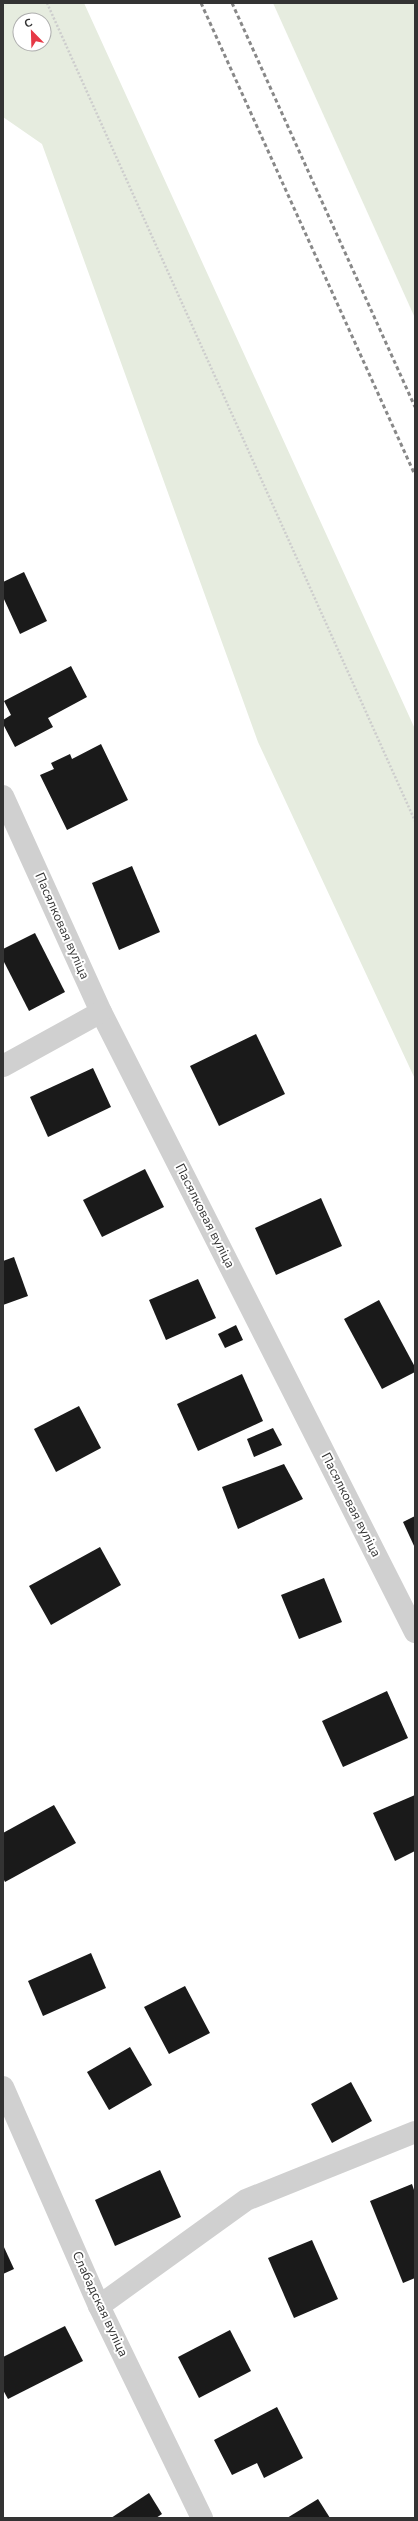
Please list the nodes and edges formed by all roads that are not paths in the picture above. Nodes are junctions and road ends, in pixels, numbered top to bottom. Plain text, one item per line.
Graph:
1 (3, 796) edge
2 (101, 1012) junction
3 (3, 1066) edge
4 (415, 1632) edge
5 (3, 2087) edge
6 (415, 2132) edge
7 (99, 2306) junction
8 (202, 2518) edge

1 - 2 street, Пасялковая вуліца
2 - 3 street
2 - 4 street, Пасялковая вуліца
5 - 7 street, Слабадская вуліца
6 - 7 street
7 - 8 street, Слабадская вуліца

